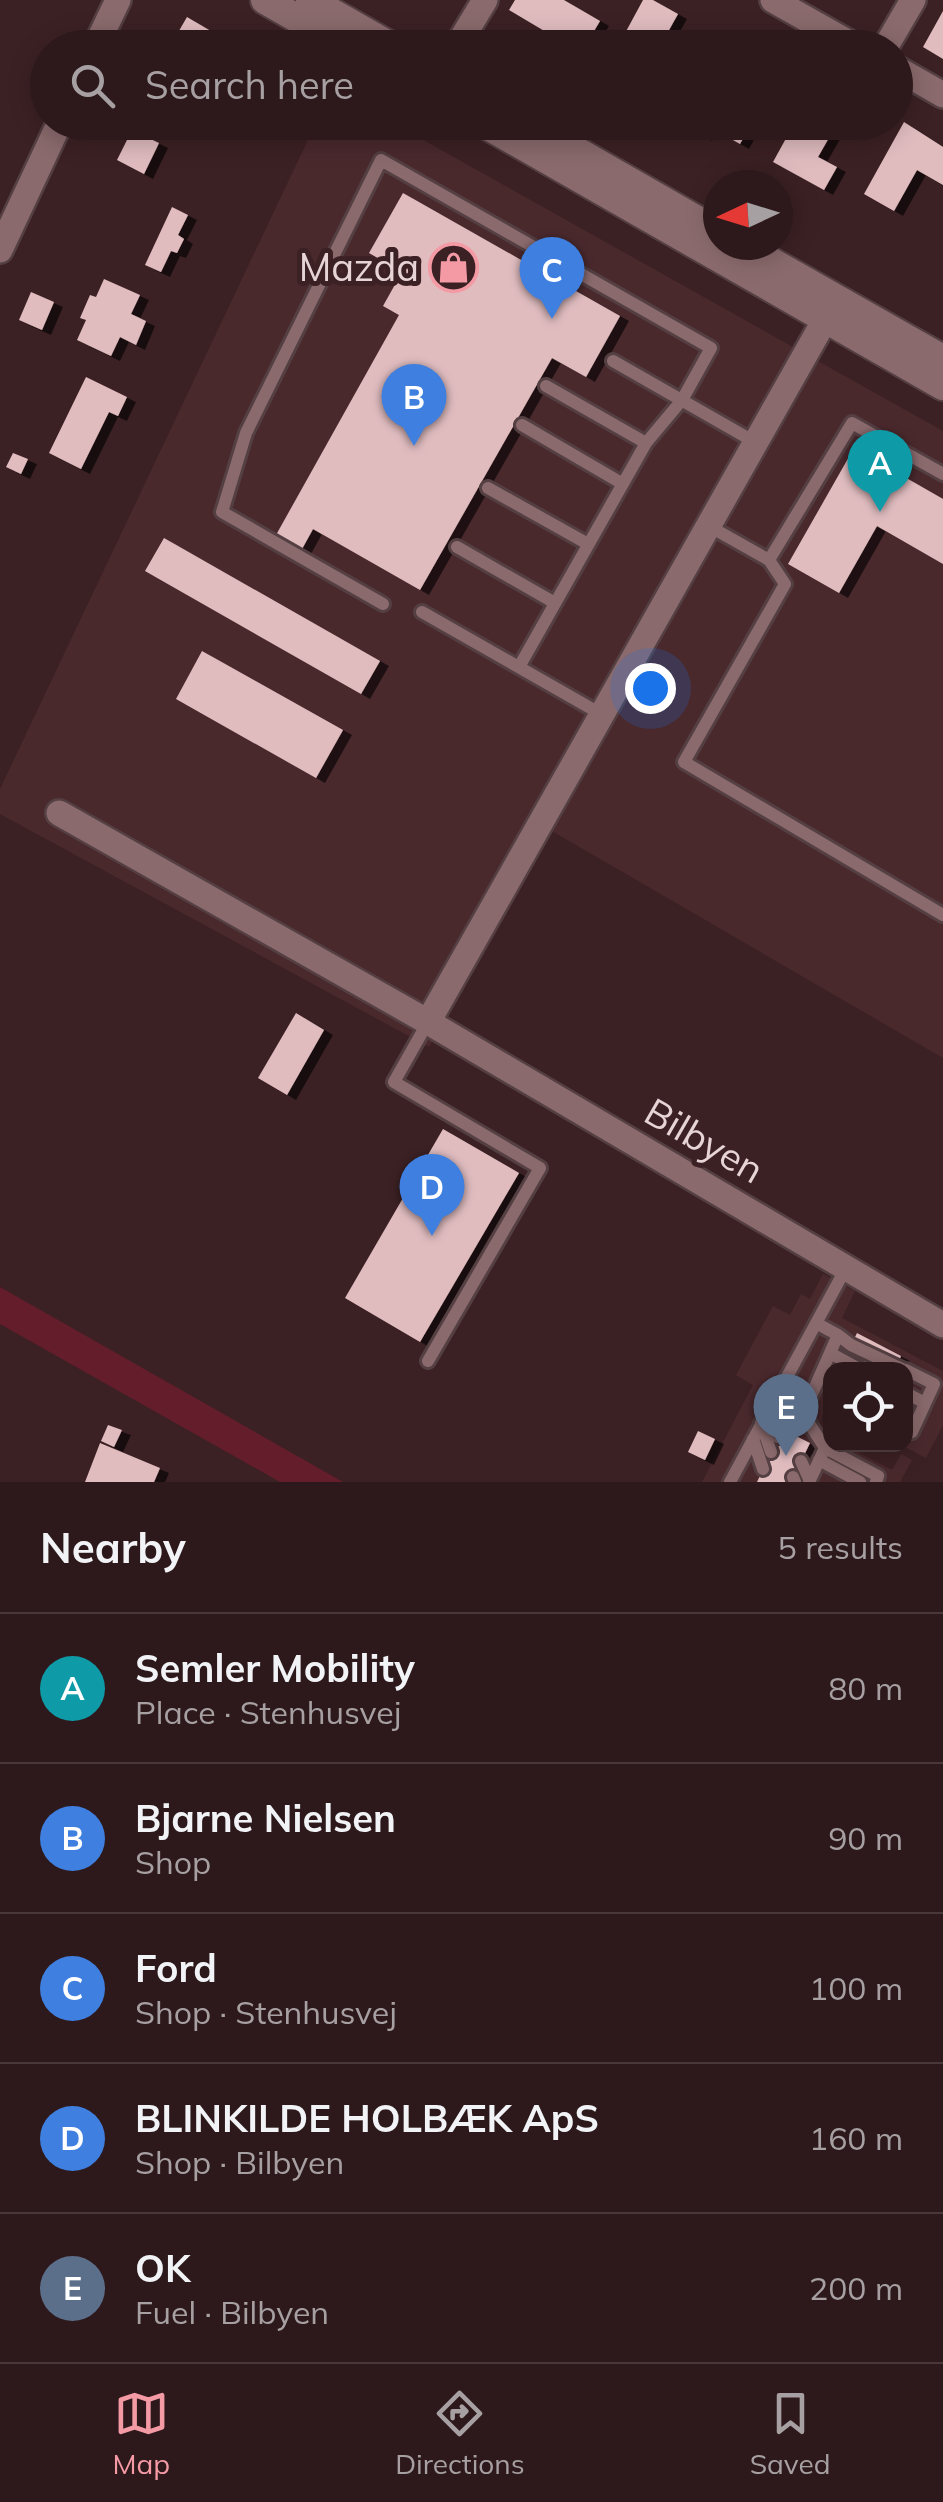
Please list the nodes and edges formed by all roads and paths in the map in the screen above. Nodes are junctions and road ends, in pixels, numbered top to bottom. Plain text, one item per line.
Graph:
1 (118, 0) edge
2 (265, 0) edge
3 (310, 0) edge
4 (484, 0) edge
5 (773, 0) edge
6 (913, 0) edge
7 (104, 30) edge
8 (318, 30) edge
9 (362, 30) edge
10 (466, 30) edge
11 (826, 30) edge
12 (896, 30) edge
13 (913, 77) edge
14 (943, 94) edge
15 (52, 140) edge
16 (515, 140) edge
17 (557, 140) edge
18 (703, 223) edge
19 (0, 250) edge
20 (763, 260) edge
21 (831, 309) junction
22 (943, 359) edge
23 (614, 361) dead end
24 (546, 386) dead end
25 (943, 386) edge
26 (682, 400) junction
27 (522, 425) dead end
28 (753, 441) junction
29 (646, 443) junction
30 (943, 474) edge
31 (623, 484) junction
32 (488, 488) dead end
33 (706, 526) junction
34 (588, 544) junction
35 (457, 547) dead end
36 (769, 560) junction
37 (555, 603) junction
38 (383, 604) dead end
39 (422, 612) dead end
40 (519, 667) junction
41 (601, 714) junction
42 (59, 813) dead end
43 (943, 916) edge
44 (428, 1022) junction
45 (846, 1268) junction
46 (816, 1323) junction
47 (943, 1325) edge
48 (838, 1335) junction
49 (830, 1353) junction
50 (428, 1361) dead end
51 (828, 1362) edge
52 (847, 1362) edge
53 (888, 1362) edge
54 (913, 1374) edge
55 (823, 1386) edge
56 (913, 1396) edge
57 (925, 1403) junction
58 (768, 1411) junction
59 (913, 1430) edge
60 (784, 1435) dead end
61 (752, 1439) junction
62 (771, 1452) dead end
63 (822, 1454) junction
64 (801, 1462) dead end
65 (763, 1469) dead end
66 (813, 1480) edge
67 (730, 1482) edge
68 (860, 1482) edge
69 (876, 1482) edge

1 - 7 street
2 - 8 street
3 - 9 street
4 - 10 street
5 - 11 street
6 - 12 street
13 - 14 street
15 - 19 street
16 - 21 street
17 - 18 street
20 - 21 street
21 - 22 street
21 - 25 street
21 - 28 street
23 - 26 lane
24 - 29 lane
26 - 28 lane
26 - 29 lane
26 - 38 lane
27 - 31 lane
28 - 33 street
29 - 31 lane
30 - 36 lane
31 - 34 lane
32 - 34 lane
33 - 36 lane
33 - 41 street
34 - 37 lane
35 - 37 lane
36 - 43 lane
37 - 40 lane
39 - 40 lane
40 - 41 lane
41 - 44 street
42 - 44 street, Bilbyen
44 - 45 street, Bilbyen
44 - 50 lane
45 - 46 lane
45 - 47 street, Bilbyen
46 - 48 lane
46 - 58 lane
48 - 49 lane
48 - 53 lane
49 - 51 lane
49 - 52 lane
54 - 57 lane
55 - 63 lane
56 - 57 lane
57 - 59 lane
58 - 60 lane
58 - 61 lane
58 - 62 lane
61 - 65 lane
61 - 67 lane
63 - 66 lane
63 - 68 lane
63 - 69 lane
64 - 66 lane

